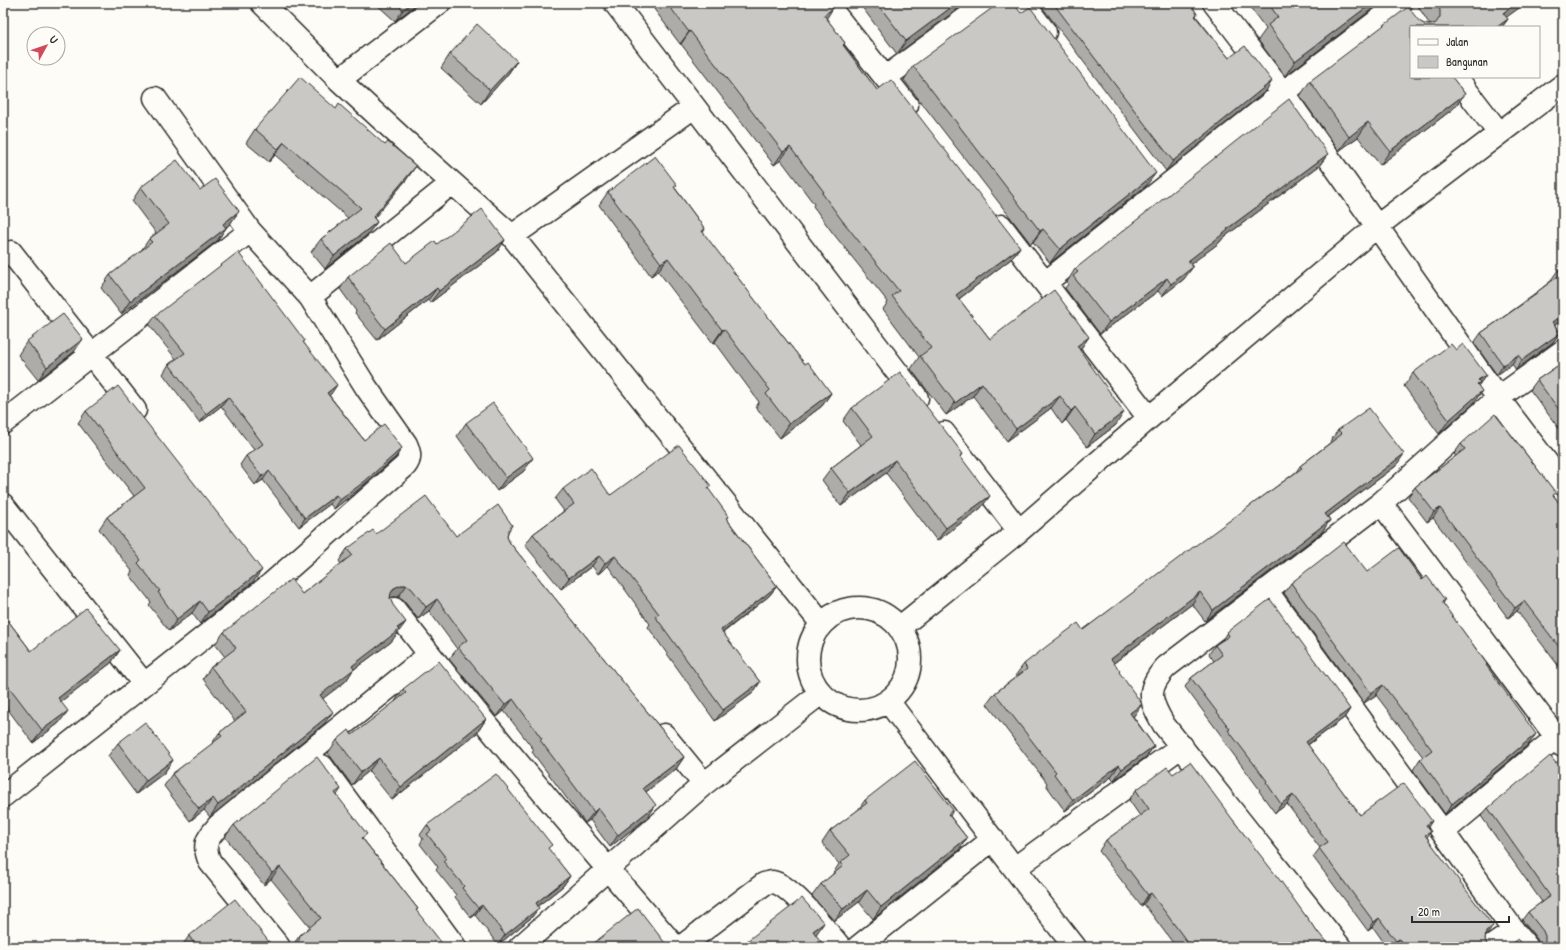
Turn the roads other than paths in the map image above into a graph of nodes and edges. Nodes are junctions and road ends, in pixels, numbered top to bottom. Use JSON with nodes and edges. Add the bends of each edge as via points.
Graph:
{"nodes":[{"id":1,"x":262,"y":3,"type":"edge"},
{"id":2,"x":439,"y":3,"type":"edge"},
{"id":3,"x":615,"y":3,"type":"edge"},
{"id":4,"x":826,"y":3,"type":"edge"},
{"id":5,"x":987,"y":3,"type":"edge"},
{"id":6,"x":1023,"y":3,"type":"edge"},
{"id":7,"x":1214,"y":3,"type":"edge"},
{"id":8,"x":1400,"y":3,"type":"edge"},
{"id":9,"x":1413,"y":21,"type":"edge"},
{"id":10,"x":1056,"y":46,"type":"edge"},
{"id":11,"x":886,"y":77,"type":"junction"},
{"id":12,"x":1457,"y":78,"type":"edge"},
{"id":13,"x":339,"y":80,"type":"junction"},
{"id":14,"x":1563,"y":85,"type":"edge"},
{"id":15,"x":1283,"y":93,"type":"junction"},
{"id":16,"x":155,"y":98,"type":"dead end"},
{"id":17,"x":694,"y":107,"type":"junction"},
{"id":18,"x":920,"y":121,"type":"edge"},
{"id":19,"x":1499,"y":133,"type":"junction"},
{"id":20,"x":1150,"y":170,"type":"edge"},
{"id":21,"x":452,"y":183,"type":"junction"},
{"id":22,"x":1164,"y":187,"type":"junction"},
{"id":23,"x":987,"y":208,"type":"edge"},
{"id":24,"x":1376,"y":227,"type":"junction"},
{"id":25,"x":250,"y":231,"type":"junction"},
{"id":26,"x":512,"y":236,"type":"junction"},
{"id":27,"x":11,"y":252,"type":"dead end"},
{"id":28,"x":1045,"y":283,"type":"junction"},
{"id":29,"x":310,"y":297,"type":"junction"},
{"id":30,"x":1563,"y":351,"type":"edge"},
{"id":31,"x":90,"y":354,"type":"junction"},
{"id":32,"x":1498,"y":398,"type":"junction"},
{"id":33,"x":1148,"y":418,"type":"junction"},
{"id":34,"x":3,"y":423,"type":"edge"},
{"id":35,"x":149,"y":428,"type":"edge"},
{"id":36,"x":1563,"y":484,"type":"edge"},
{"id":37,"x":1381,"y":503,"type":"junction"},
{"id":38,"x":3,"y":505,"type":"edge"},
{"id":39,"x":1018,"y":531,"type":"junction"},
{"id":40,"x":257,"y":565,"type":"edge"},
{"id":41,"x":271,"y":584,"type":"junction"},
{"id":42,"x":1266,"y":590,"type":"junction"},
{"id":43,"x":394,"y":609,"type":"edge"},
{"id":44,"x":821,"y":623,"type":"junction"},
{"id":45,"x":899,"y":628,"type":"junction"},
{"id":46,"x":429,"y":655,"type":"junction"},
{"id":47,"x":144,"y":684,"type":"junction"},
{"id":48,"x":821,"y":693,"type":"junction"},
{"id":49,"x":888,"y":700,"type":"junction"},
{"id":50,"x":650,"y":719,"type":"edge"},
{"id":51,"x":1560,"y":742,"type":"edge"},
{"id":52,"x":1182,"y":746,"type":"junction"},
{"id":53,"x":311,"y":751,"type":"junction"},
{"id":54,"x":704,"y":784,"type":"junction"},
{"id":55,"x":5,"y":790,"type":"edge"},
{"id":56,"x":1443,"y":832,"type":"junction"},
{"id":57,"x":993,"y":838,"type":"junction"},
{"id":58,"x":1015,"y":868,"type":"junction"},
{"id":59,"x":608,"y":870,"type":"junction"},
{"id":60,"x":1520,"y":939,"type":"edge"},
{"id":61,"x":279,"y":947,"type":"edge"},
{"id":62,"x":455,"y":947,"type":"edge"},
{"id":63,"x":520,"y":947,"type":"edge"},
{"id":64,"x":675,"y":947,"type":"edge"},
{"id":65,"x":681,"y":947,"type":"edge"},
{"id":66,"x":840,"y":947,"type":"edge"},
{"id":67,"x":858,"y":947,"type":"edge"},
{"id":68,"x":1075,"y":947,"type":"edge"},
{"id":69,"x":1340,"y":947,"type":"edge"},
{"id":70,"x":1491,"y":947,"type":"edge"}],
"edges":[{"from":1,"to":13,"type":"street"},
{"from":2,"to":13,"type":"street"},
{"from":3,"to":17,"type":"street"},
{"from":4,"to":11,"type":"street"},
{"from":5,"to":11,"type":"street"},
{"from":6,"to":10,"type":"street"},
{"from":7,"to":15,"type":"street"},
{"from":8,"to":9,"type":"street"},
{"from":8,"to":15,"type":"street"},
{"from":11,"to":18,"type":"street"},
{"from":12,"to":19,"type":"street"},
{"from":13,"to":21,"type":"street"},
{"from":14,"to":19,"type":"street"},
{"from":15,"to":22,"type":"street"},
{"from":15,"to":24,"type":"street"},
{"from":16,"to":25,"type":"street"},
{"from":17,"to":26,"type":"street"},
{"from":17,"to":39,"type":"street"},
{"from":19,"to":24,"type":"street"},
{"from":20,"to":22,"type":"street"},
{"from":21,"to":26,"type":"street"},
{"from":21,"to":29,"type":"street"},
{"from":22,"to":28,"type":"street"},
{"from":23,"to":28,"type":"street"},
{"from":24,"to":32,"type":"street"},
{"from":24,"to":33,"type":"street"},
{"from":25,"to":29,"type":"street"},
{"from":25,"to":31,"type":"street"},
{"from":26,"to":44,"type":"street"},
{"from":27,"to":31,"type":"street"},
{"from":28,"to":33,"type":"street"},
{"from":29,"to":41,"type":"street","via":[[366,387],[406,444],[409,460]]},
{"from":30,"to":32,"type":"street"},
{"from":31,"to":34,"type":"street"},
{"from":31,"to":35,"type":"street"},
{"from":32,"to":36,"type":"street"},
{"from":32,"to":37,"type":"street"},
{"from":33,"to":39,"type":"street"},
{"from":37,"to":42,"type":"street"},
{"from":37,"to":51,"type":"street"},
{"from":38,"to":47,"type":"street"},
{"from":39,"to":45,"type":"street"},
{"from":40,"to":41,"type":"street"},
{"from":41,"to":47,"type":"street"},
{"from":42,"to":52,"type":"street","via":[[1166,666],[1155,682],[1151,691],[1152,703],[1164,724]]},
{"from":42,"to":56,"type":"street"},
{"from":43,"to":46,"type":"street"},
{"from":44,"to":45,"type":"street","via":[[836,613],[852,608],[864,608],[887,616]]},
{"from":44,"to":48,"type":"street","via":[[811,639],[807,658],[811,677]]},
{"from":45,"to":49,"type":"street","via":[[906,640],[909,667],[898,692]]},
{"from":46,"to":53,"type":"street"},
{"from":46,"to":59,"type":"street"},
{"from":47,"to":55,"type":"street"},
{"from":48,"to":49,"type":"street","via":[[832,702],[860,710]]},
{"from":48,"to":54,"type":"street"},
{"from":49,"to":57,"type":"street"},
{"from":50,"to":54,"type":"street"},
{"from":51,"to":56,"type":"street"},
{"from":52,"to":58,"type":"street"},
{"from":52,"to":69,"type":"street"},
{"from":53,"to":61,"type":"street","via":[[219,825],[206,844],[205,852],[210,862]]},
{"from":53,"to":62,"type":"street"},
{"from":54,"to":59,"type":"street"},
{"from":56,"to":60,"type":"street"},
{"from":57,"to":58,"type":"street"},
{"from":57,"to":67,"type":"street"},
{"from":58,"to":68,"type":"street"},
{"from":59,"to":63,"type":"street"},
{"from":59,"to":64,"type":"street"},
{"from":60,"to":70,"type":"street"},
{"from":65,"to":66,"type":"street","via":[[764,884],[772,882],[779,884],[801,903]]}]}
